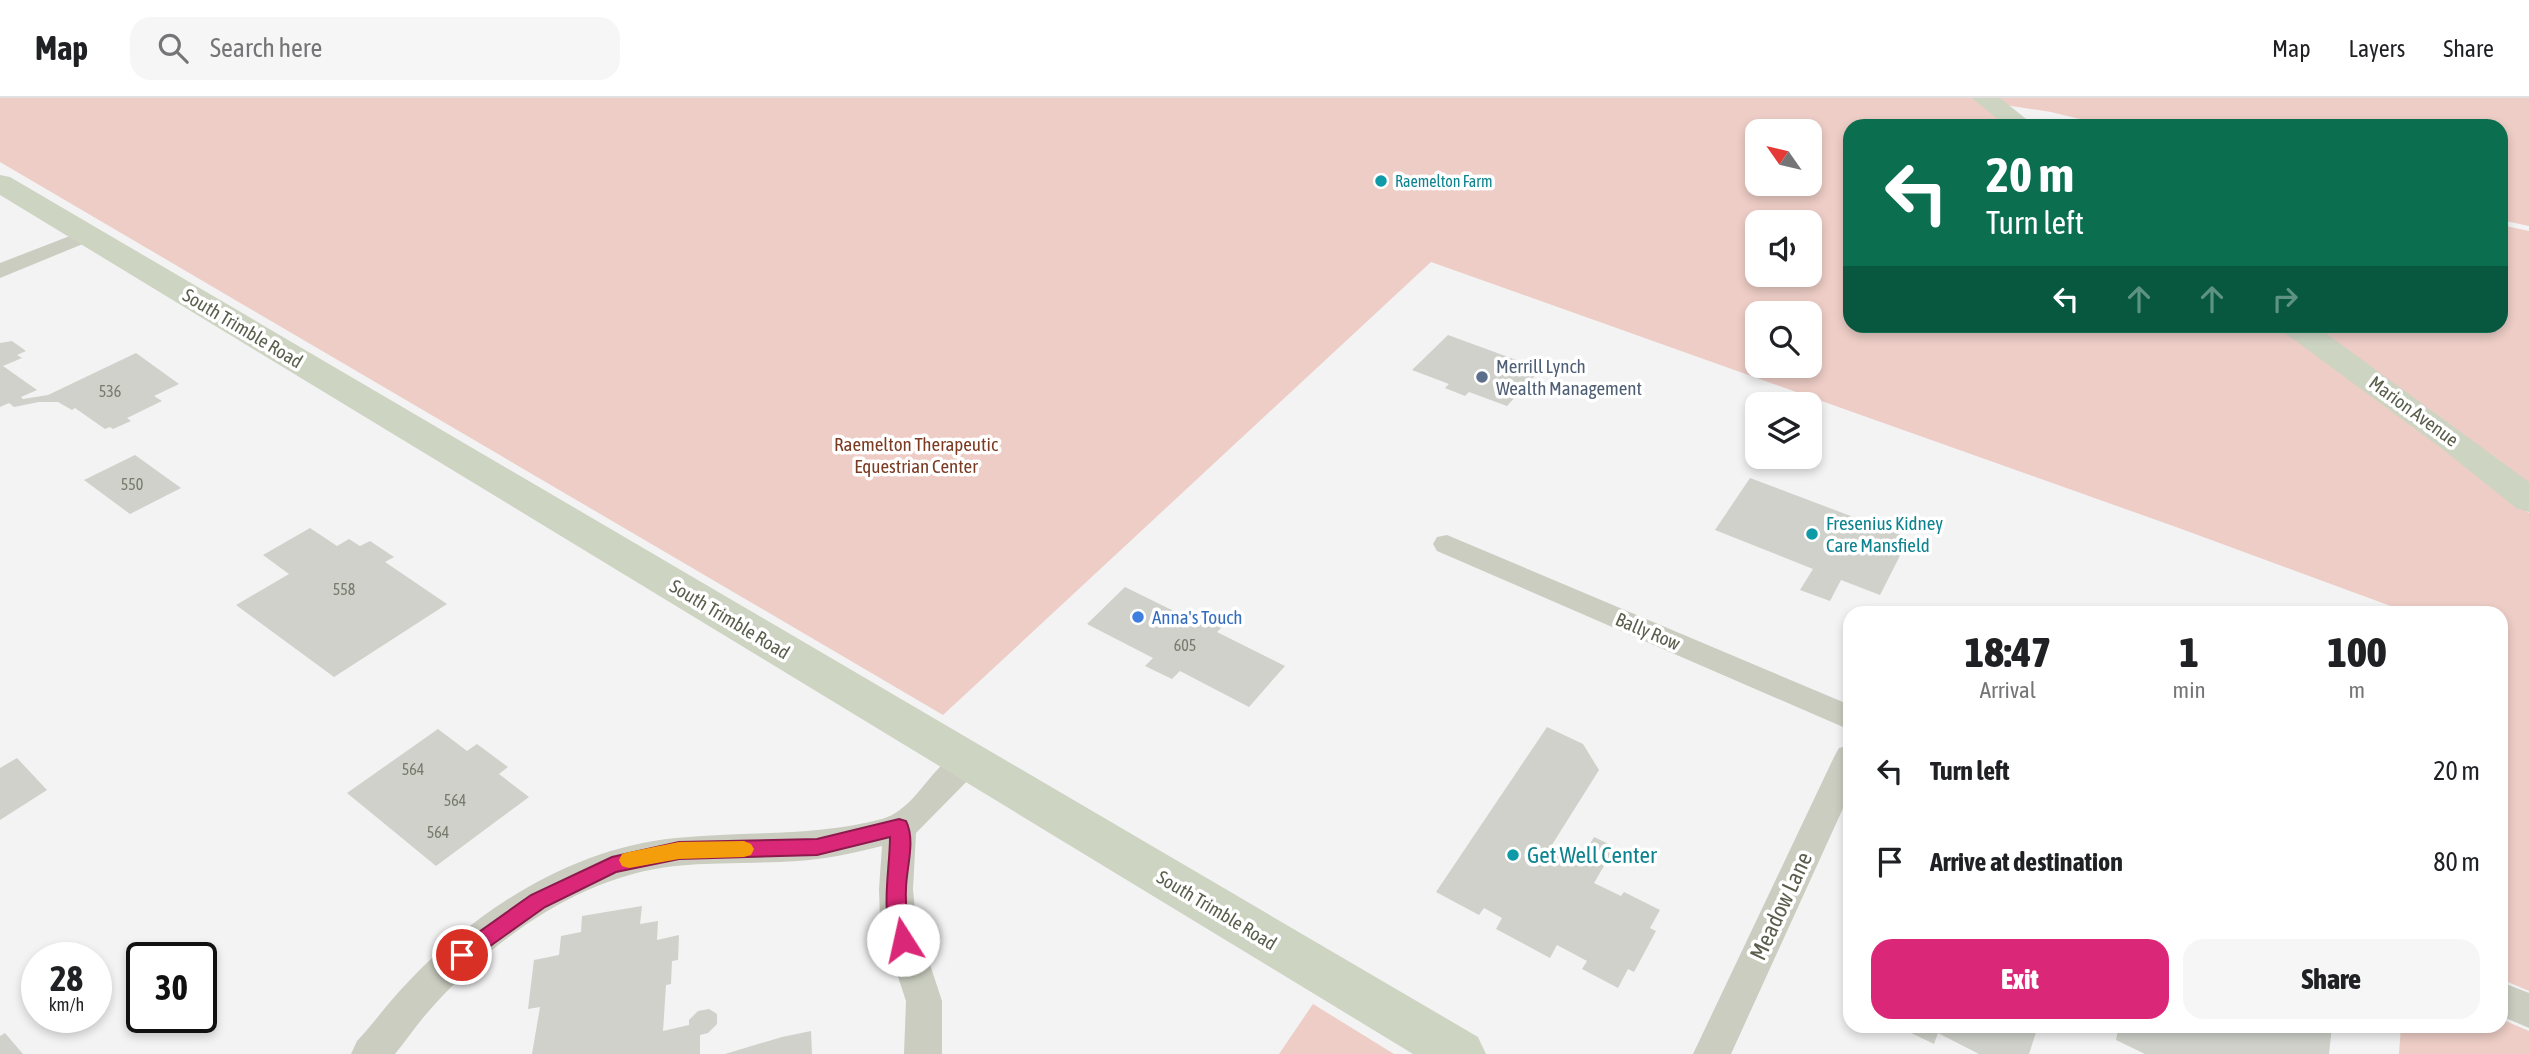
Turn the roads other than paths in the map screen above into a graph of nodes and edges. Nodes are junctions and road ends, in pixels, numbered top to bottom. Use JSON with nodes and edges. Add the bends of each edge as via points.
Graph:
{"nodes":[{"id":1,"x":1984,"y":98,"type":"edge"},
{"id":2,"x":2012,"y":119,"type":"edge"},
{"id":3,"x":0,"y":183,"type":"edge"},
{"id":4,"x":88,"y":235,"type":"junction"},
{"id":5,"x":0,"y":271,"type":"edge"},
{"id":6,"x":2306,"y":333,"type":"edge"},
{"id":7,"x":2529,"y":500,"type":"edge"},
{"id":8,"x":1447,"y":544,"type":"dead end"},
{"id":9,"x":1843,"y":715,"type":"edge"},
{"id":10,"x":967,"y":761,"type":"junction"},
{"id":11,"x":1843,"y":772,"type":"edge"},
{"id":12,"x":899,"y":827,"type":"junction"},
{"id":13,"x":2508,"y":1002,"type":"edge"},
{"id":14,"x":2529,"y":1011,"type":"edge"},
{"id":15,"x":370,"y":1054,"type":"edge"},
{"id":16,"x":923,"y":1054,"type":"edge"},
{"id":17,"x":1460,"y":1054,"type":"edge"},
{"id":18,"x":1712,"y":1054,"type":"edge"}],
"edges":[{"from":1,"to":2,"type":"main road"},
{"from":3,"to":4,"type":"main road","name":"South Trimble Road"},
{"from":4,"to":5,"type":"street"},
{"from":4,"to":10,"type":"main road","name":"South Trimble Road"},
{"from":6,"to":7,"type":"main road","name":"Marion Avenue"},
{"from":8,"to":9,"type":"street","name":"Bally Row"},
{"from":10,"to":12,"type":"street"},
{"from":10,"to":17,"type":"main road","name":"South Trimble Road"},
{"from":11,"to":18,"type":"street","name":"Meadow Lane"},
{"from":12,"to":15,"type":"street","via":[[817,847],[679,850],[612,865],[575,880],[462,955],[420,994]]},
{"from":12,"to":16,"type":"street","via":[[898,922],[923,1001]]},
{"from":13,"to":14,"type":"street"}]}
